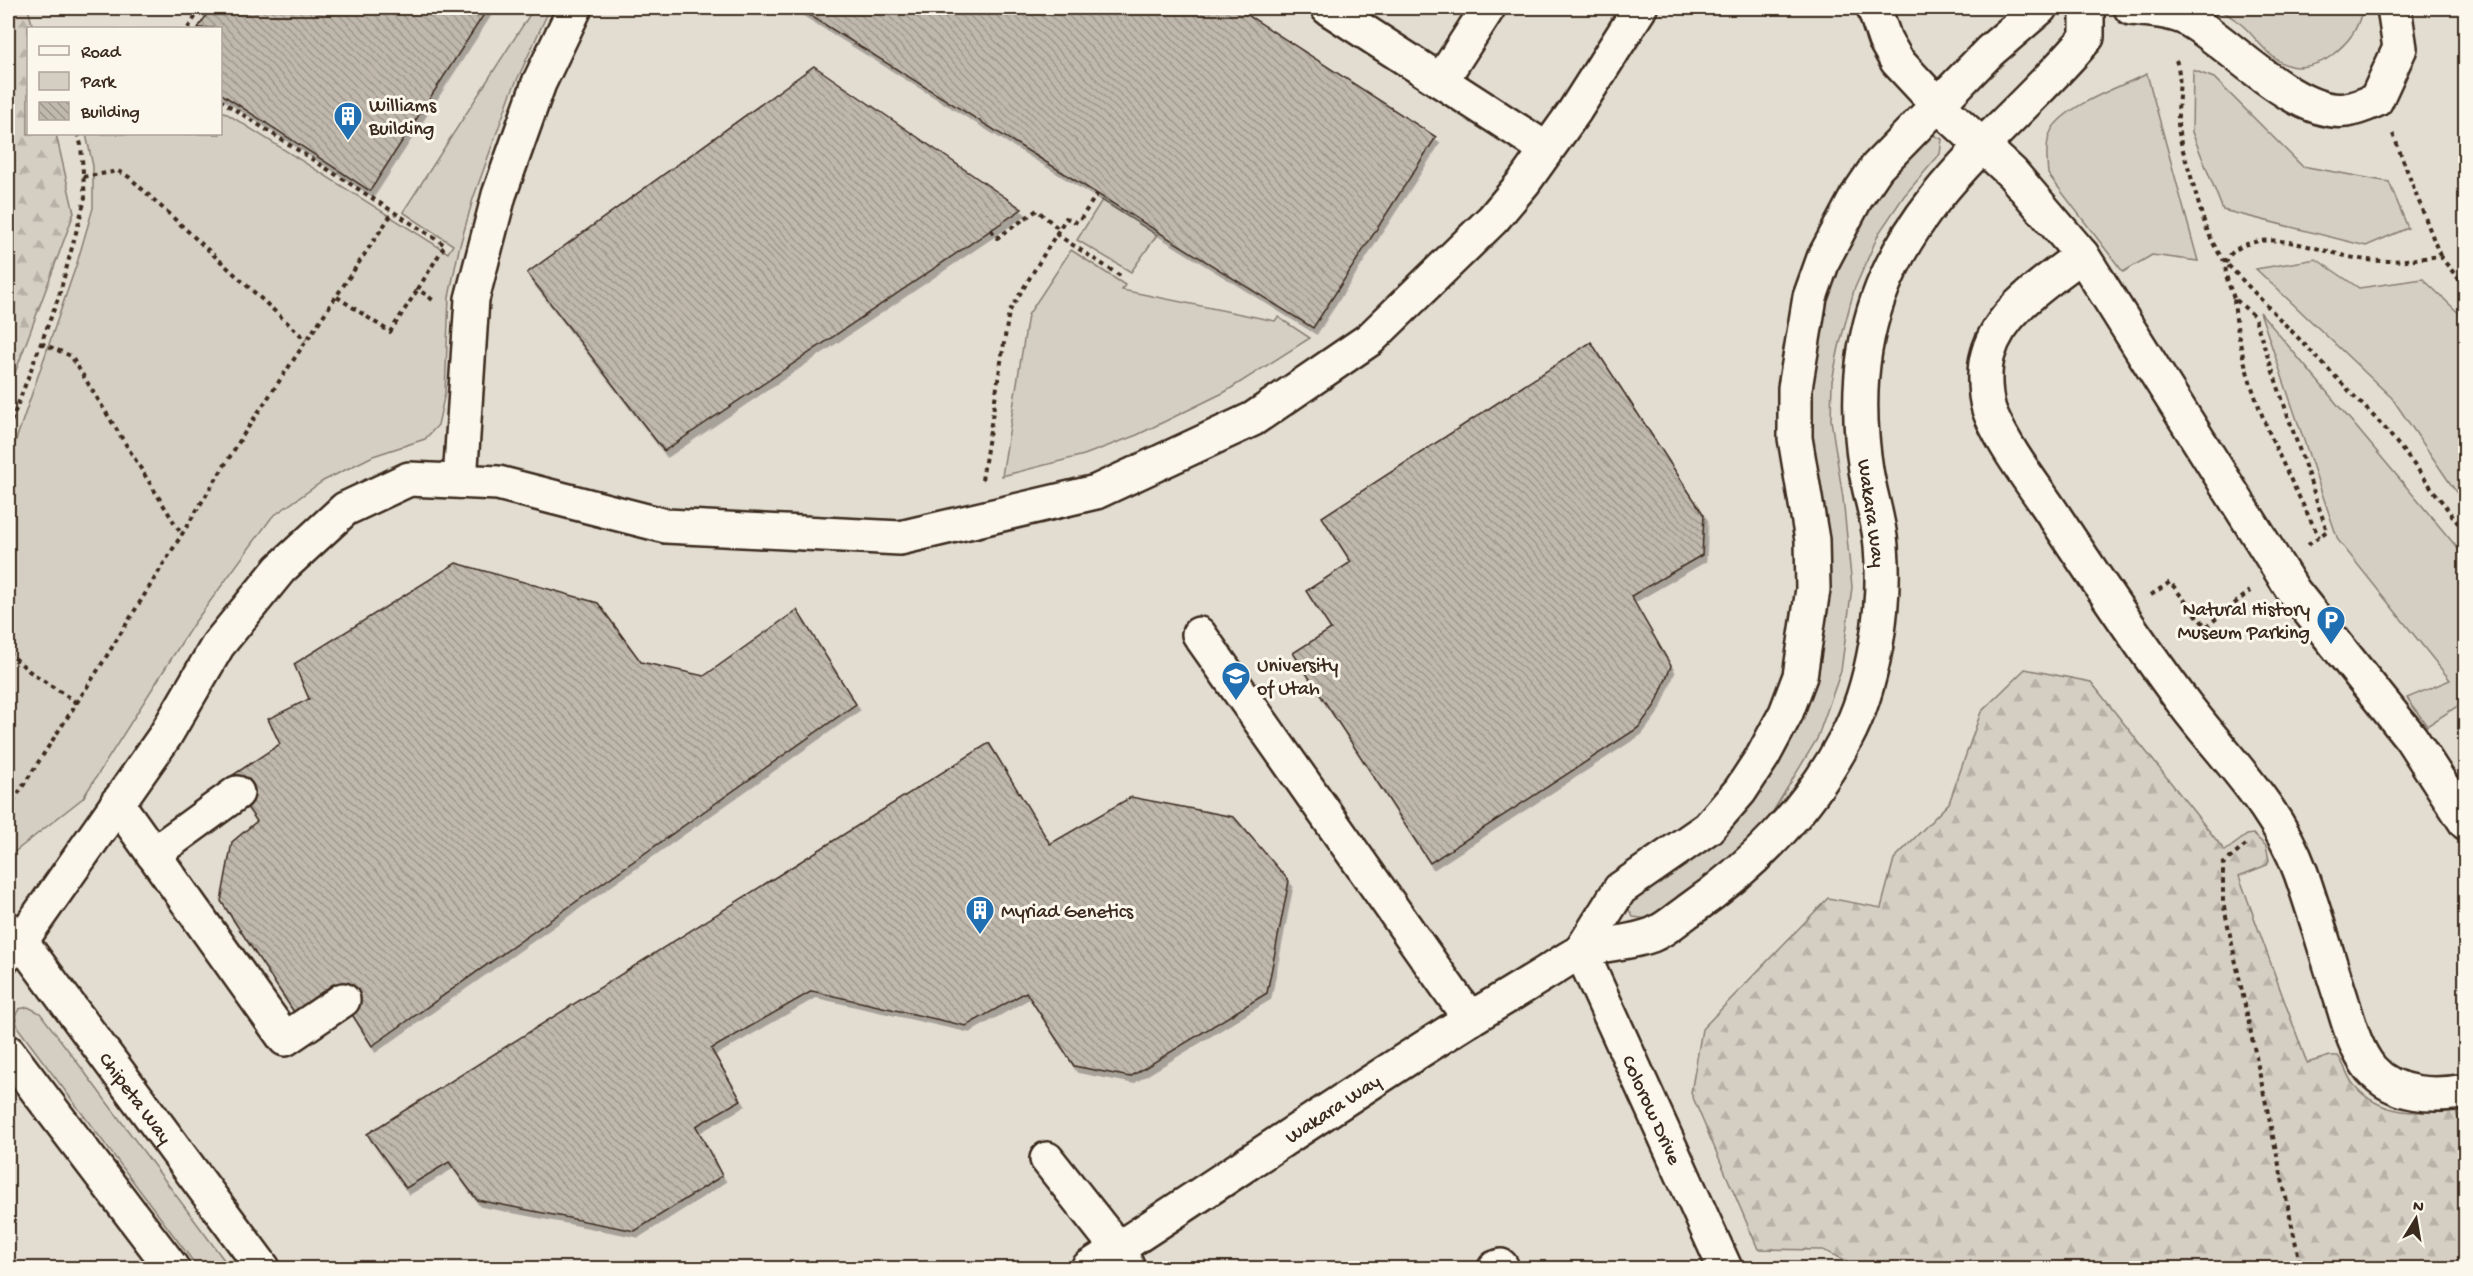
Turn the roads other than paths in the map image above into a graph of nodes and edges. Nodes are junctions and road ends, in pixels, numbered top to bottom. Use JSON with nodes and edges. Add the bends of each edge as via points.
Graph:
{"nodes":[{"id":1,"x":575,"y":8,"type":"edge"},
{"id":2,"x":1328,"y":8,"type":"edge"},
{"id":3,"x":1488,"y":8,"type":"edge"},
{"id":4,"x":1640,"y":8,"type":"edge"},
{"id":5,"x":1874,"y":8,"type":"edge"},
{"id":6,"x":2040,"y":8,"type":"edge"},
{"id":7,"x":2087,"y":8,"type":"edge"},
{"id":8,"x":2131,"y":8,"type":"edge"},
{"id":9,"x":2394,"y":8,"type":"edge"},
{"id":10,"x":1441,"y":81,"type":"junction"},
{"id":11,"x":1938,"y":105,"type":"junction"},
{"id":12,"x":1981,"y":145,"type":"junction"},
{"id":13,"x":1546,"y":149,"type":"junction"},
{"id":14,"x":2082,"y":255,"type":"junction"},
{"id":15,"x":460,"y":481,"type":"junction"},
{"id":16,"x":1199,"y":634,"type":"dead end"},
{"id":17,"x":237,"y":793,"type":"dead end"},
{"id":18,"x":117,"y":803,"type":"junction"},
{"id":19,"x":2466,"y":823,"type":"edge"},
{"id":20,"x":153,"y":854,"type":"junction"},
{"id":21,"x":12,"y":941,"type":"edge"},
{"id":22,"x":1581,"y":951,"type":"junction"},
{"id":23,"x":343,"y":1000,"type":"dead end"},
{"id":24,"x":1470,"y":1019,"type":"junction"},
{"id":25,"x":8,"y":1052,"type":"edge"},
{"id":26,"x":2466,"y":1091,"type":"edge"},
{"id":27,"x":1047,"y":1159,"type":"dead end"},
{"id":28,"x":1123,"y":1259,"type":"edge"},
{"id":29,"x":172,"y":1269,"type":"edge"},
{"id":30,"x":263,"y":1269,"type":"edge"},
{"id":31,"x":1088,"y":1269,"type":"edge"},
{"id":32,"x":1495,"y":1269,"type":"edge"},
{"id":33,"x":1502,"y":1269,"type":"edge"},
{"id":34,"x":1725,"y":1269,"type":"edge"}],
"edges":[{"from":1,"to":15,"type":"street","via":[[539,82],[499,195],[472,299]]},
{"from":2,"to":10,"type":"street"},
{"from":3,"to":10,"type":"street"},
{"from":4,"to":13,"type":"street"},
{"from":5,"to":11,"type":"street","via":[[1897,61]]},
{"from":6,"to":11,"type":"street","name":"Wakara Way","via":[[1990,51]]},
{"from":7,"to":12,"type":"street","name":"Wakara Way","via":[[2087,37]]},
{"from":8,"to":9,"type":"street","via":[[2188,19],[2274,83],[2314,106],[2345,111],[2376,100],[2400,48]]},
{"from":10,"to":13,"type":"street"},
{"from":11,"to":12,"type":"street"},
{"from":11,"to":22,"type":"street","name":"Wakara Way","via":[[1877,167],[1856,198],[1824,258],[1810,297],[1795,388],[1796,438],[1812,540],[1814,589],[1800,676],[1786,714],[1740,791],[1708,828],[1620,889]]},
{"from":12,"to":14,"type":"street","via":[[2012,173]]},
{"from":12,"to":22,"type":"street","name":"Wakara Way","via":[[1915,224],[1879,297],[1869,332],[1860,384],[1862,425],[1866,471],[1882,547],[1882,592],[1863,698],[1846,739],[1794,816],[1754,859],[1712,895],[1655,934]]},
{"from":13,"to":15,"type":"street","via":[[1493,219],[1370,339],[1253,419],[1096,492],[900,538],[666,526],[498,483]]},
{"from":14,"to":19,"type":"street","via":[[2294,592],[2411,738]]},
{"from":14,"to":26,"type":"street","via":[[2020,305],[1999,329],[1987,355],[1990,415],[2121,615],[2276,824],[2300,870],[2354,1040],[2372,1070],[2395,1087],[2423,1095]]},
{"from":15,"to":18,"type":"street","via":[[409,479],[345,509],[280,569],[218,645],[165,736]]},
{"from":16,"to":24,"type":"street"},
{"from":17,"to":20,"type":"street"},
{"from":18,"to":20,"type":"street"},
{"from":18,"to":21,"type":"street"},
{"from":20,"to":23,"type":"street","via":[[285,1039]]},
{"from":21,"to":30,"type":"street","name":"Chipeta Way"},
{"from":22,"to":24,"type":"street","name":"Wakara Way"},
{"from":22,"to":34,"type":"street","name":"Colorow Drive"},
{"from":24,"to":28,"type":"street","name":"Wakara Way"},
{"from":25,"to":29,"type":"street"},
{"from":27,"to":28,"type":"street"},
{"from":28,"to":31,"type":"street","name":"Wakara Way"},
{"from":32,"to":33,"type":"street"}]}
